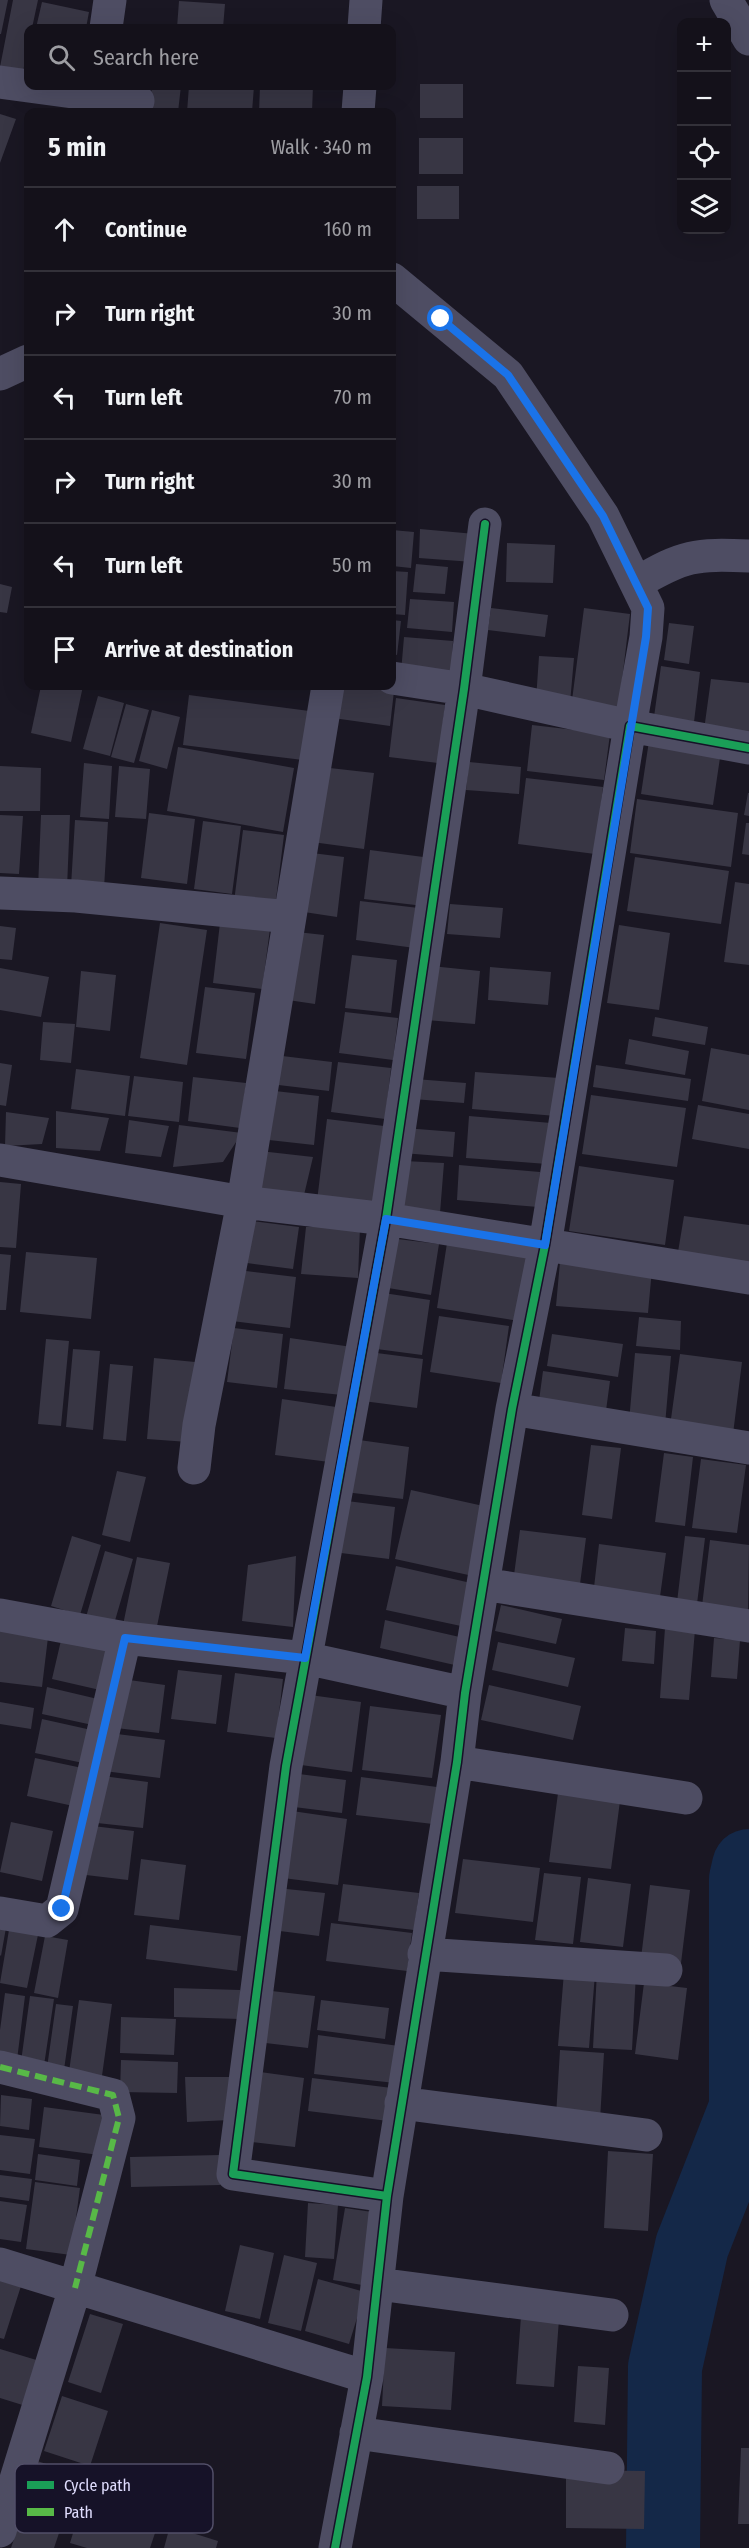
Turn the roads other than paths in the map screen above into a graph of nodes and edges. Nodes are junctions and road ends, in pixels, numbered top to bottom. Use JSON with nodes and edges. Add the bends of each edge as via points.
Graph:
{"nodes":[{"id":1,"x":110,"y":0,"type":"edge"},
{"id":2,"x":366,"y":0,"type":"edge"},
{"id":3,"x":726,"y":0,"type":"edge"},
{"id":4,"x":107,"y":24,"type":"edge"},
{"id":5,"x":364,"y":24,"type":"edge"},
{"id":6,"x":749,"y":39,"type":"edge"},
{"id":7,"x":0,"y":82,"type":"edge"},
{"id":8,"x":24,"y":86,"type":"edge"},
{"id":9,"x":48,"y":90,"type":"edge"},
{"id":10,"x":360,"y":90,"type":"edge"},
{"id":11,"x":95,"y":98,"type":"edge"},
{"id":12,"x":138,"y":101,"type":"dead end"},
{"id":13,"x":358,"y":108,"type":"edge"},
{"id":14,"x":396,"y":282,"type":"edge"},
{"id":15,"x":24,"y":363,"type":"edge"},
{"id":16,"x":0,"y":374,"type":"edge"},
{"id":17,"x":484,"y":524,"type":"dead end"},
{"id":18,"x":749,"y":556,"type":"edge"},
{"id":19,"x":637,"y":584,"type":"junction"},
{"id":20,"x":396,"y":679,"type":"edge"},
{"id":21,"x":464,"y":689,"type":"junction"},
{"id":22,"x":327,"y":690,"type":"edge"},
{"id":23,"x":630,"y":726,"type":"junction"},
{"id":24,"x":749,"y":748,"type":"edge"},
{"id":25,"x":0,"y":893,"type":"edge"},
{"id":26,"x":290,"y":917,"type":"junction"},
{"id":27,"x":0,"y":1160,"type":"edge"},
{"id":28,"x":243,"y":1202,"type":"junction"},
{"id":29,"x":386,"y":1219,"type":"junction"},
{"id":30,"x":545,"y":1245,"type":"junction"},
{"id":31,"x":749,"y":1278,"type":"edge"},
{"id":32,"x":512,"y":1409,"type":"junction"},
{"id":33,"x":749,"y":1448,"type":"edge"},
{"id":34,"x":194,"y":1468,"type":"dead end"},
{"id":35,"x":483,"y":1584,"type":"junction"},
{"id":36,"x":0,"y":1615,"type":"edge"},
{"id":37,"x":749,"y":1626,"type":"edge"},
{"id":38,"x":125,"y":1638,"type":"junction"},
{"id":39,"x":305,"y":1658,"type":"junction"},
{"id":40,"x":465,"y":1694,"type":"junction"},
{"id":41,"x":457,"y":1762,"type":"junction"},
{"id":42,"x":686,"y":1798,"type":"dead end"},
{"id":43,"x":0,"y":1913,"type":"edge"},
{"id":44,"x":424,"y":1954,"type":"junction"},
{"id":45,"x":666,"y":1970,"type":"dead end"},
{"id":46,"x":0,"y":2067,"type":"edge"},
{"id":47,"x":401,"y":2103,"type":"junction"},
{"id":48,"x":646,"y":2135,"type":"dead end"},
{"id":49,"x":387,"y":2196,"type":"junction"},
{"id":50,"x":0,"y":2264,"type":"edge"},
{"id":51,"x":378,"y":2284,"type":"junction"},
{"id":52,"x":75,"y":2288,"type":"junction"},
{"id":53,"x":612,"y":2315,"type":"dead end"},
{"id":54,"x":367,"y":2377,"type":"junction"},
{"id":55,"x":356,"y":2433,"type":"junction"},
{"id":56,"x":21,"y":2464,"type":"edge"},
{"id":57,"x":608,"y":2468,"type":"dead end"},
{"id":58,"x":15,"y":2482,"type":"edge"},
{"id":59,"x":0,"y":2531,"type":"edge"},
{"id":60,"x":335,"y":2548,"type":"edge"}],
"edges":[{"from":1,"to":4,"type":"street"},
{"from":2,"to":5,"type":"street"},
{"from":3,"to":6,"type":"street"},
{"from":7,"to":8,"type":"street"},
{"from":9,"to":11,"type":"street"},
{"from":10,"to":13,"type":"street"},
{"from":11,"to":12,"type":"street"},
{"from":14,"to":19,"type":"street","via":[[508,375],[603,516]]},
{"from":15,"to":16,"type":"street"},
{"from":17,"to":21,"type":"street"},
{"from":18,"to":19,"type":"street","via":[[699,554],[669,565]]},
{"from":19,"to":23,"type":"street","via":[[648,608]]},
{"from":20,"to":21,"type":"street"},
{"from":21,"to":23,"type":"street"},
{"from":21,"to":29,"type":"street"},
{"from":22,"to":26,"type":"street"},
{"from":23,"to":24,"type":"street"},
{"from":23,"to":30,"type":"street"},
{"from":25,"to":26,"type":"street","via":[[76,896]]},
{"from":26,"to":28,"type":"street"},
{"from":27,"to":28,"type":"street"},
{"from":28,"to":29,"type":"street"},
{"from":28,"to":34,"type":"street"},
{"from":29,"to":30,"type":"street"},
{"from":29,"to":39,"type":"street"},
{"from":30,"to":31,"type":"street"},
{"from":30,"to":32,"type":"street"},
{"from":32,"to":33,"type":"street"},
{"from":32,"to":35,"type":"street"},
{"from":35,"to":37,"type":"street"},
{"from":35,"to":40,"type":"street"},
{"from":36,"to":38,"type":"street"},
{"from":38,"to":39,"type":"street"},
{"from":38,"to":43,"type":"street","via":[[62,1909],[47,1921]]},
{"from":39,"to":40,"type":"street"},
{"from":39,"to":49,"type":"street","via":[[286,1766],[233,2174]]},
{"from":40,"to":41,"type":"street"},
{"from":41,"to":42,"type":"street"},
{"from":41,"to":44,"type":"street"},
{"from":44,"to":45,"type":"street"},
{"from":44,"to":47,"type":"street"},
{"from":46,"to":52,"type":"street","via":[[113,2095],[119,2118]]},
{"from":47,"to":48,"type":"street"},
{"from":47,"to":49,"type":"street"},
{"from":49,"to":51,"type":"street"},
{"from":50,"to":52,"type":"street"},
{"from":51,"to":53,"type":"street"},
{"from":51,"to":54,"type":"street"},
{"from":52,"to":54,"type":"street"},
{"from":52,"to":56,"type":"street"},
{"from":54,"to":55,"type":"street"},
{"from":55,"to":57,"type":"street"},
{"from":55,"to":60,"type":"street"},
{"from":58,"to":59,"type":"street"}]}
